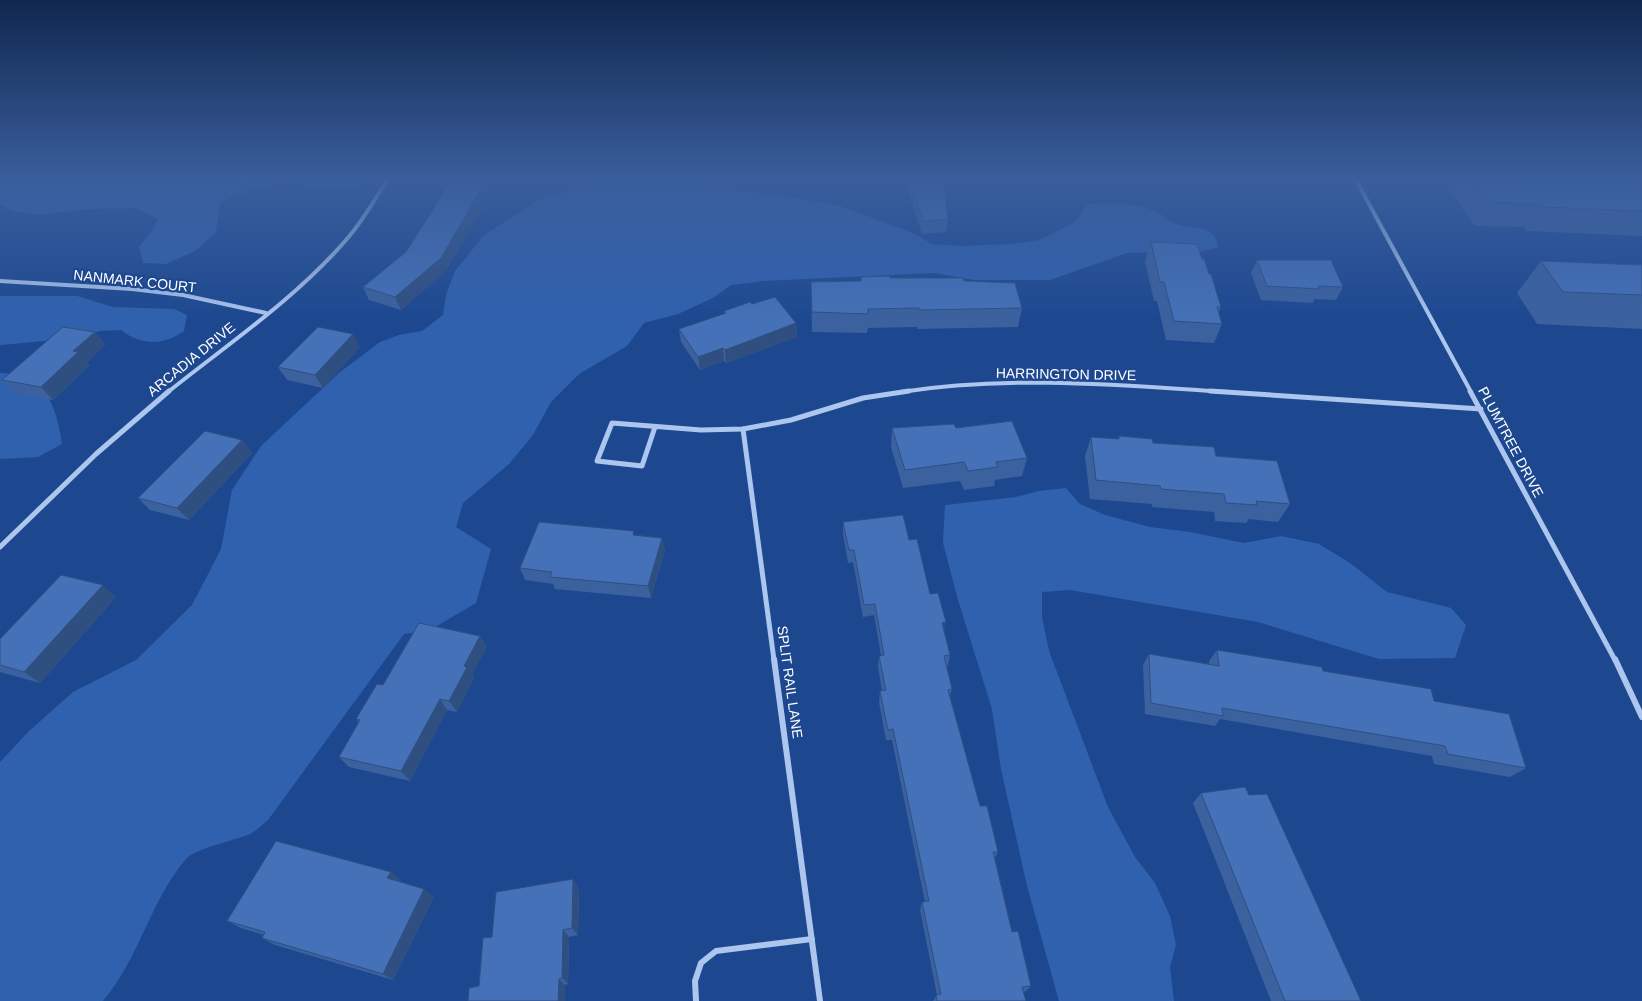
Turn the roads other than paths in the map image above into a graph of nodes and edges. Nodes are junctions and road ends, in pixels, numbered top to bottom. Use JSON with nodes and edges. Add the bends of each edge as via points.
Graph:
{"nodes":[{"id":1,"x":356,"y":227,"type":"edge"},
{"id":2,"x":1381,"y":227,"type":"edge"},
{"id":3,"x":0,"y":281,"type":"edge"},
{"id":4,"x":266,"y":312,"type":"junction"},
{"id":5,"x":1480,"y":409,"type":"junction"},
{"id":6,"x":655,"y":427,"type":"junction"},
{"id":7,"x":743,"y":429,"type":"junction"},
{"id":8,"x":0,"y":547,"type":"edge"},
{"id":9,"x":1642,"y":717,"type":"edge"},
{"id":10,"x":812,"y":939,"type":"junction"},
{"id":11,"x":696,"y":1001,"type":"edge"},
{"id":12,"x":820,"y":1001,"type":"edge"}],
"edges":[{"from":1,"to":4,"type":"street","name":"ARCADIA DRIVE","via":[[339,248]]},
{"from":2,"to":5,"type":"street","name":"PLUMTREE DRIVE"},
{"from":3,"to":4,"type":"street","name":"NANMARK COURT","via":[[149,291]]},
{"from":4,"to":8,"type":"street","name":"ARCADIA DRIVE","via":[[130,423]]},
{"from":5,"to":7,"type":"street","name":"HARRINGTON DRIVE","via":[[1097,383],[971,384],[863,398],[792,420]]},
{"from":5,"to":9,"type":"street","name":"PLUMTREE DRIVE","via":[[1608,645]]},
{"from":6,"to":6,"type":"street","name":"HARRINGTON DRIVE","via":[[612,423],[597,462],[642,466]]},
{"from":6,"to":7,"type":"street","name":"HARRINGTON DRIVE"},
{"from":7,"to":10,"type":"street","name":"SPLIT RAIL LANE"},
{"from":10,"to":11,"type":"street","via":[[716,952],[701,963],[695,981]]},
{"from":10,"to":12,"type":"street","name":"SPLIT RAIL LANE"}]}
